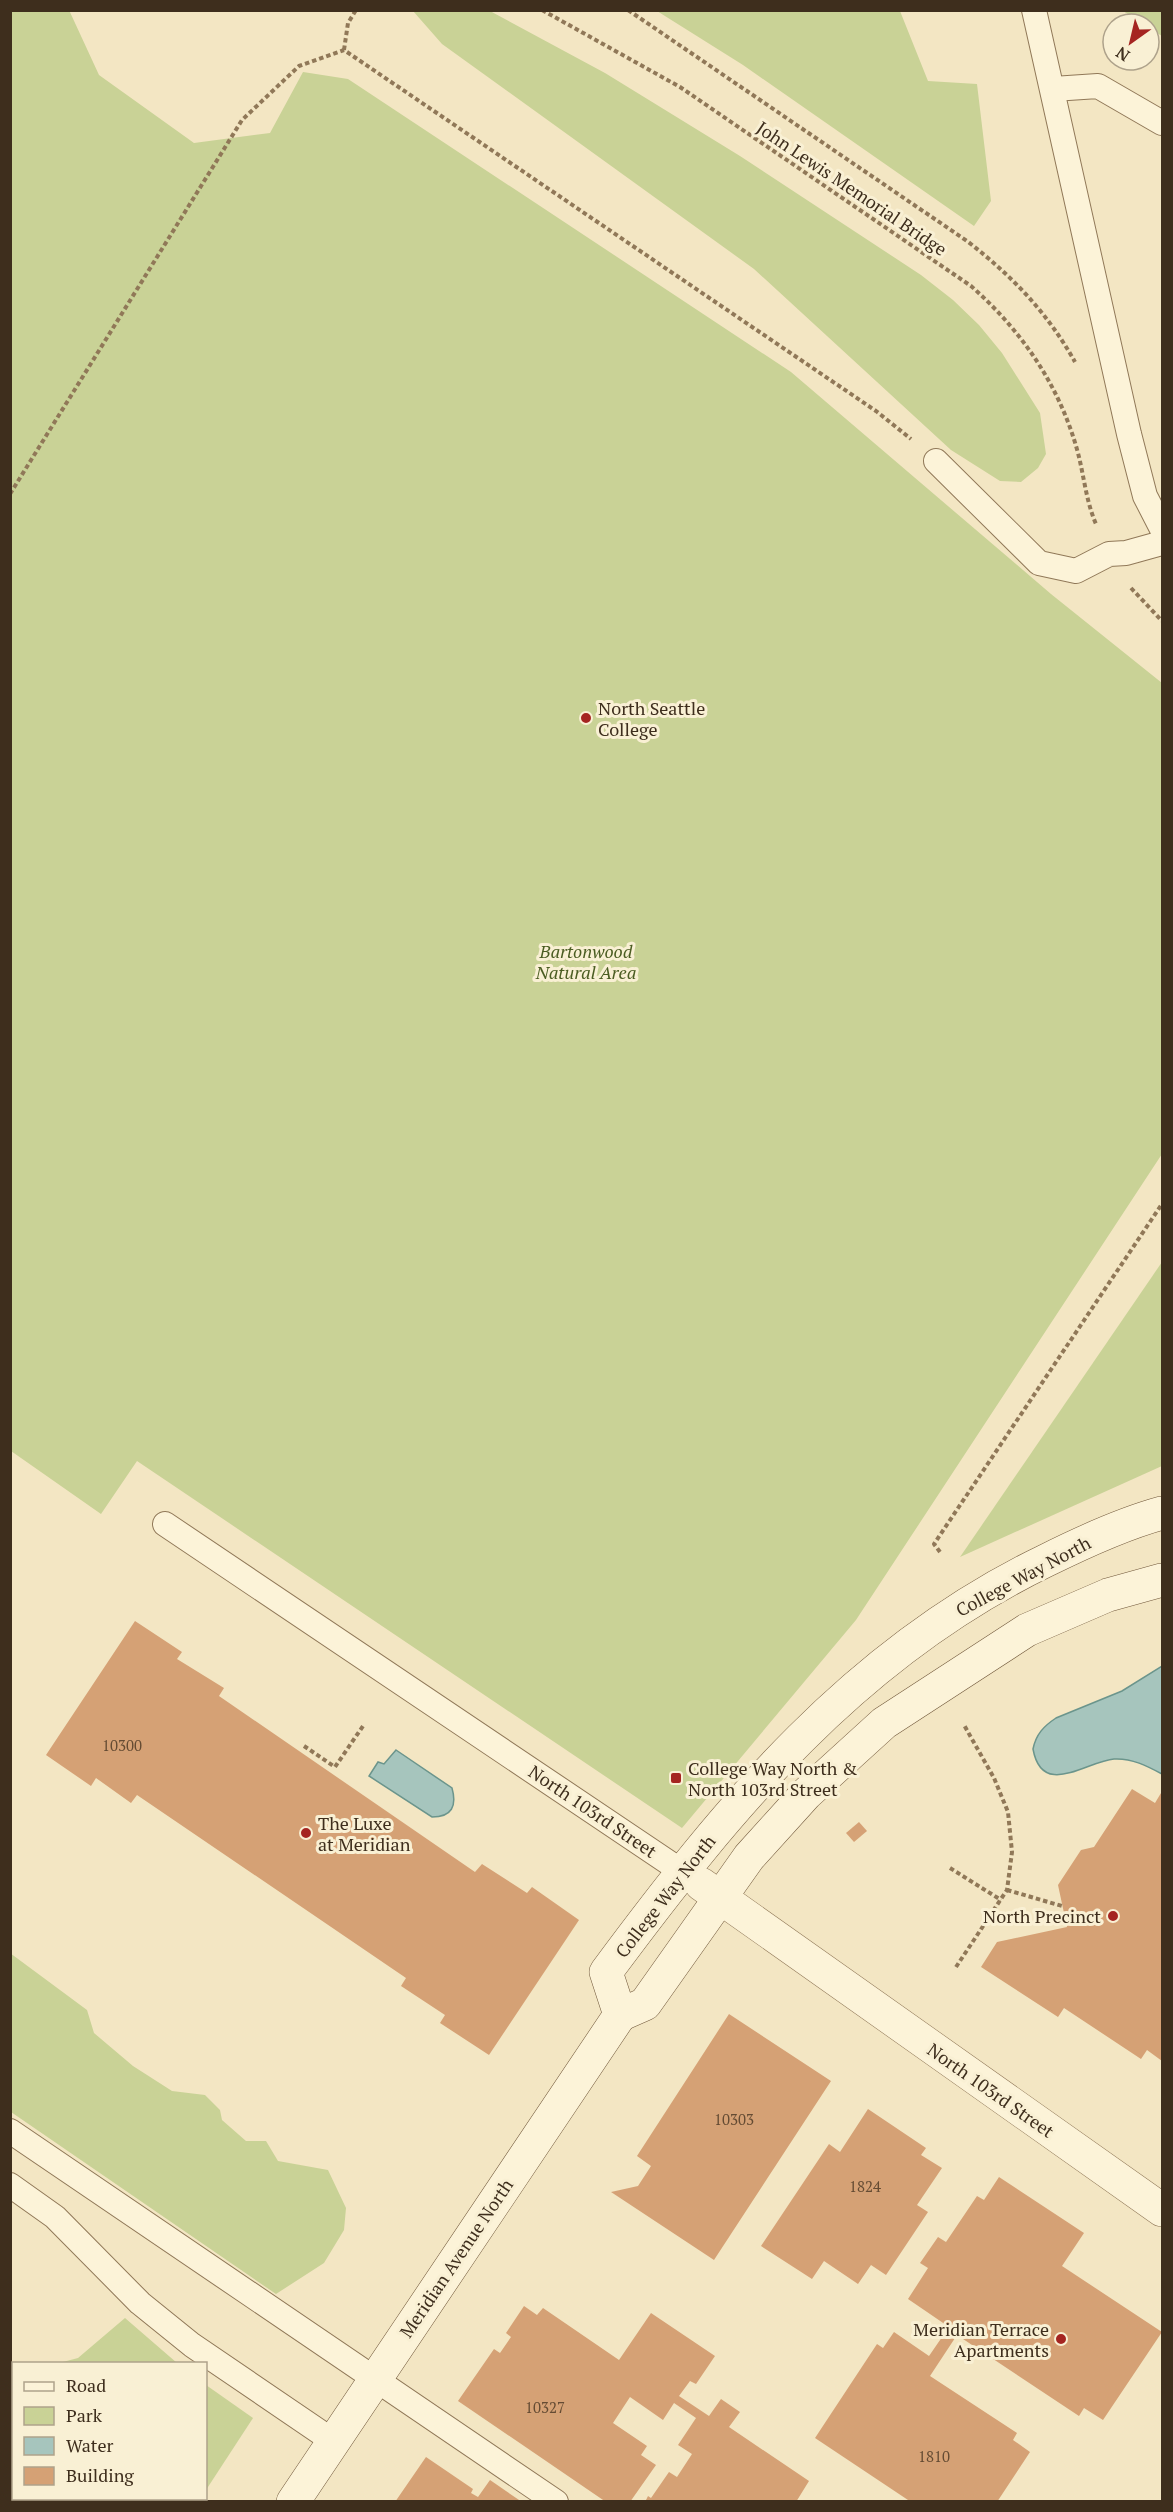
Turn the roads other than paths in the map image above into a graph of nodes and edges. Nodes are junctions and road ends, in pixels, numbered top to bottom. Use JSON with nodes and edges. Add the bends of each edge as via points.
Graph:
{"nodes":[{"id":1,"x":1034,"y":10,"type":"edge"},
{"id":2,"x":1053,"y":89,"type":"junction"},
{"id":3,"x":1162,"y":123,"type":"edge"},
{"id":4,"x":936,"y":460,"type":"road end"},
{"id":5,"x":1162,"y":529,"type":"edge"},
{"id":6,"x":1162,"y":543,"type":"edge"},
{"id":7,"x":1162,"y":1513,"type":"edge"},
{"id":8,"x":165,"y":1524,"type":"dead end"},
{"id":9,"x":1162,"y":1580,"type":"edge"},
{"id":10,"x":701,"y":1884,"type":"junction"},
{"id":11,"x":620,"y":2015,"type":"junction"},
{"id":12,"x":10,"y":2131,"type":"edge"},
{"id":13,"x":10,"y":2185,"type":"edge"},
{"id":14,"x":1162,"y":2210,"type":"edge"},
{"id":15,"x":374,"y":2381,"type":"junction"},
{"id":16,"x":333,"y":2441,"type":"junction"},
{"id":17,"x":293,"y":2502,"type":"edge"},
{"id":18,"x":556,"y":2502,"type":"edge"}],
"edges":[{"from":1,"to":2,"type":"lane"},
{"from":2,"to":3,"type":"lane","via":[[1098,86]]},
{"from":2,"to":5,"type":"lane","via":[[1129,434],[1146,496]]},
{"from":4,"to":6,"type":"lane","via":[[1039,563],[1076,571],[1109,554]]},
{"from":7,"to":10,"type":"street","name":"College Way North","via":[[1092,1538],[971,1601],[925,1631],[830,1707],[787,1749]]},
{"from":8,"to":10,"type":"lane","name":"North 103rd Street"},
{"from":9,"to":10,"type":"street","name":"College Way North","via":[[1108,1595],[1028,1630],[896,1713],[806,1794],[748,1857]]},
{"from":10,"to":11,"type":"street","name":"College Way North","via":[[645,2004]]},
{"from":10,"to":11,"type":"street","name":"College Way North","via":[[606,1972]]},
{"from":10,"to":14,"type":"street","name":"North 103rd Street"},
{"from":11,"to":15,"type":"street","name":"Meridian Avenue North"},
{"from":12,"to":15,"type":"lane"},
{"from":13,"to":16,"type":"lane","via":[[55,2217],[140,2303],[192,2345]]},
{"from":15,"to":16,"type":"street","name":"Meridian Avenue North"},
{"from":15,"to":18,"type":"lane"},
{"from":16,"to":17,"type":"street","name":"Meridian Avenue North"}]}
